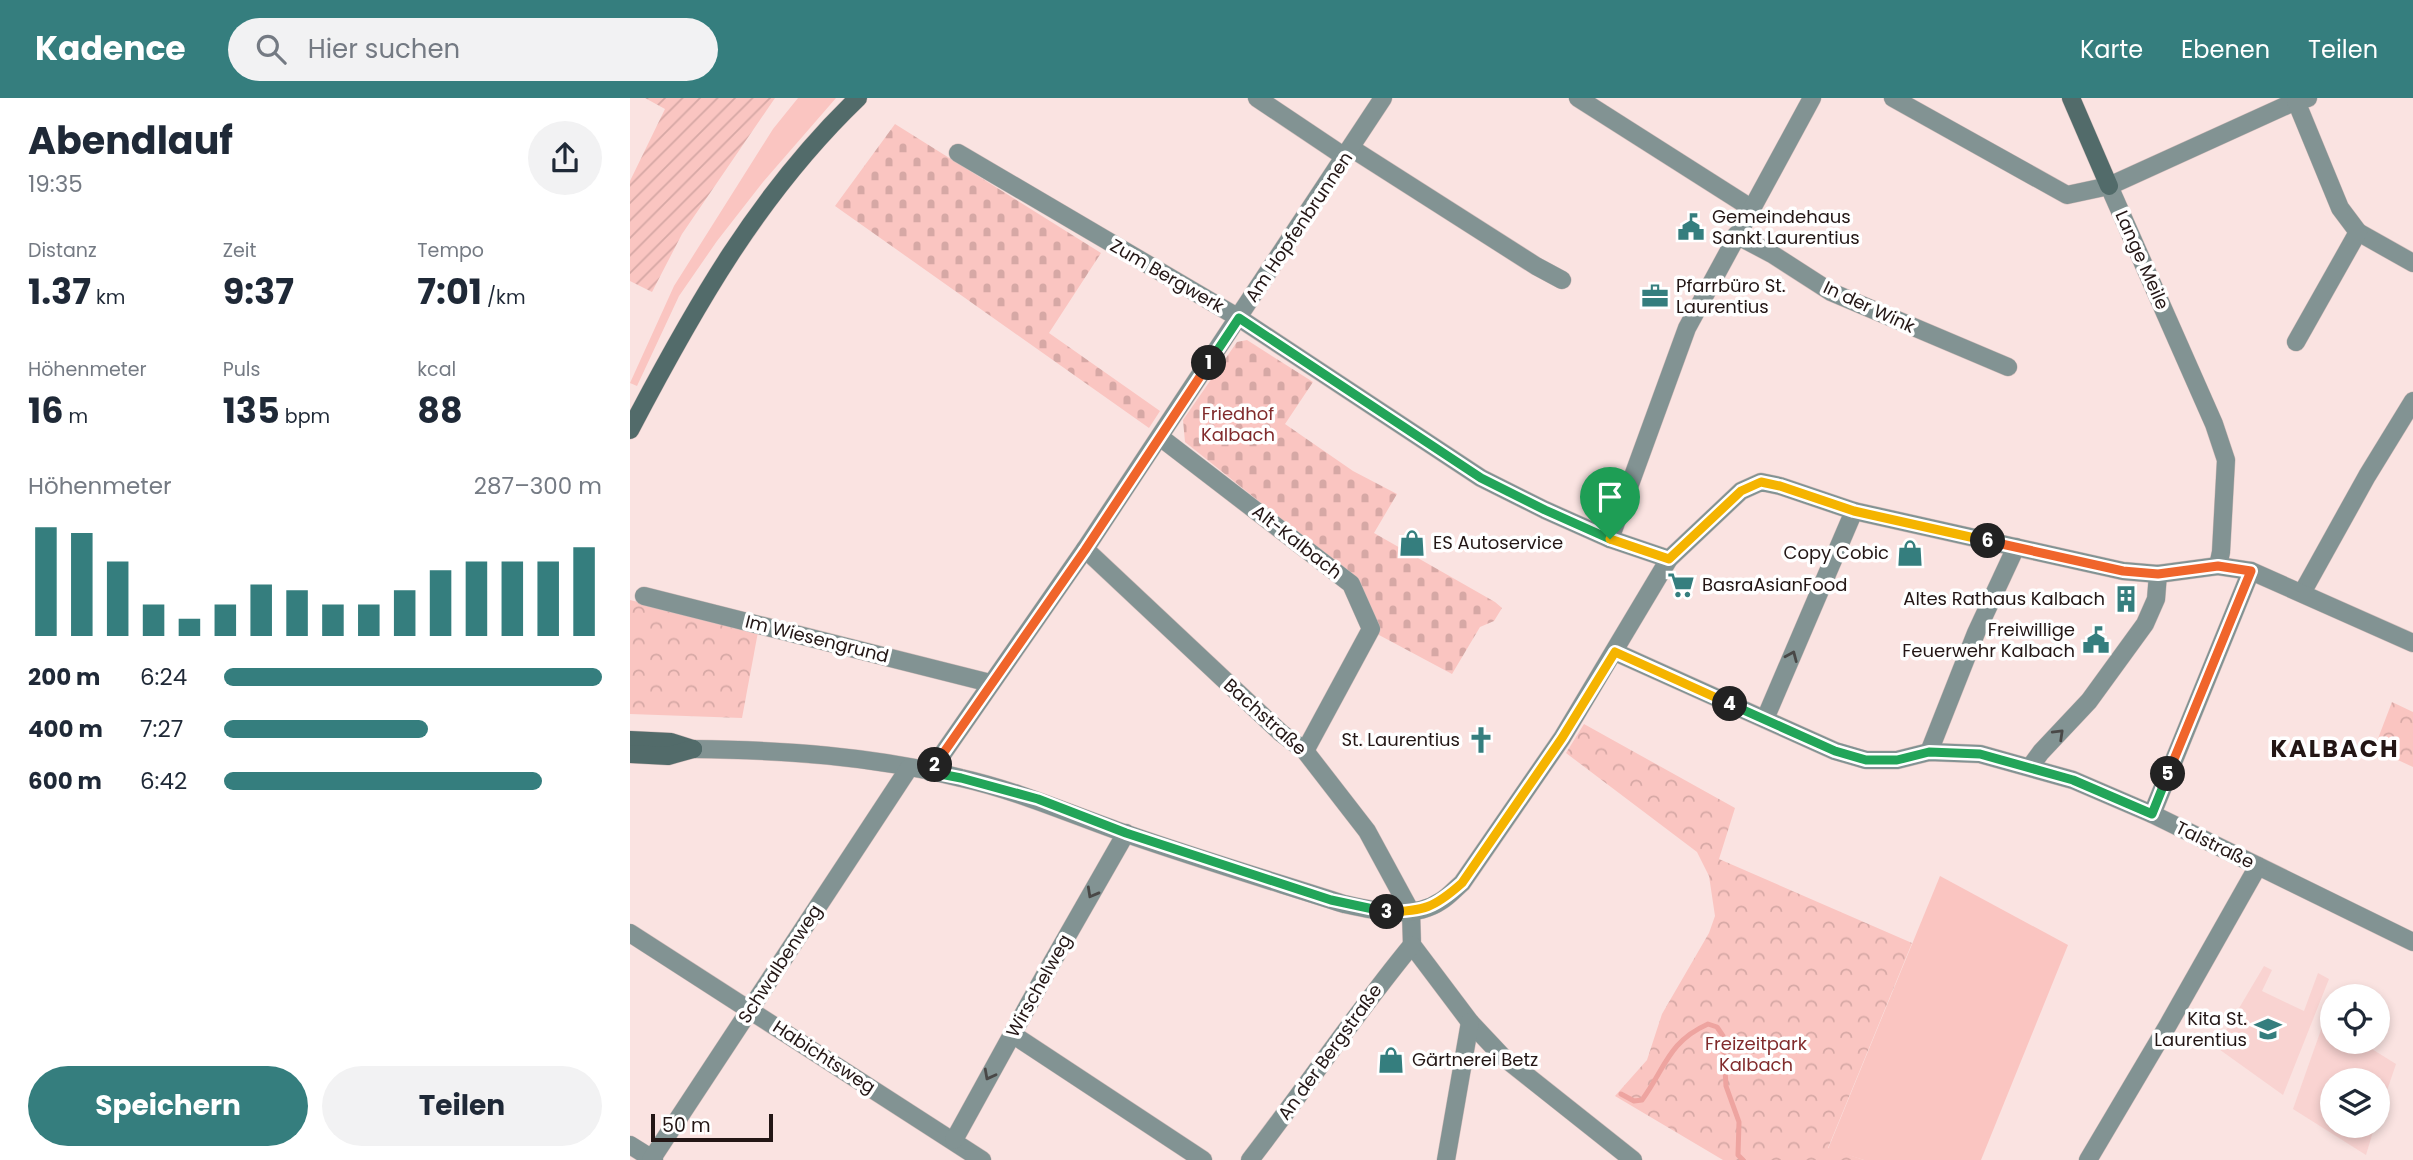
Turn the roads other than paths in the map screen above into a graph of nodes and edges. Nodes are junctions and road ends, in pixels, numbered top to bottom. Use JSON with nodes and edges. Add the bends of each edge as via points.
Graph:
{"nodes":[{"id":1,"x":858,"y":98,"type":"edge"},
{"id":2,"x":1256,"y":98,"type":"edge"},
{"id":3,"x":1382,"y":98,"type":"edge"},
{"id":4,"x":1578,"y":98,"type":"edge"},
{"id":5,"x":1812,"y":98,"type":"edge"},
{"id":6,"x":1893,"y":98,"type":"edge"},
{"id":7,"x":2071,"y":98,"type":"edge"},
{"id":8,"x":2302,"y":99,"type":"edge"},
{"id":9,"x":958,"y":153,"type":"dead end"},
{"id":10,"x":1348,"y":153,"type":"junction"},
{"id":11,"x":2109,"y":186,"type":"junction"},
{"id":12,"x":1751,"y":208,"type":"junction"},
{"id":13,"x":2358,"y":232,"type":"junction"},
{"id":14,"x":1736,"y":235,"type":"junction"},
{"id":15,"x":2413,"y":263,"type":"edge"},
{"id":16,"x":1562,"y":280,"type":"dead end"},
{"id":17,"x":1239,"y":318,"type":"junction"},
{"id":18,"x":2296,"y":342,"type":"dead end"},
{"id":19,"x":2007,"y":367,"type":"dead end"},
{"id":20,"x":2413,"y":401,"type":"edge"},
{"id":21,"x":630,"y":430,"type":"edge"},
{"id":22,"x":1160,"y":437,"type":"junction"},
{"id":23,"x":1854,"y":511,"type":"junction"},
{"id":24,"x":1610,"y":539,"type":"junction"},
{"id":25,"x":2016,"y":547,"type":"junction"},
{"id":26,"x":1085,"y":550,"type":"junction"},
{"id":27,"x":1669,"y":559,"type":"junction"},
{"id":28,"x":2218,"y":566,"type":"junction"},
{"id":29,"x":2251,"y":571,"type":"junction"},
{"id":30,"x":2158,"y":574,"type":"junction"},
{"id":31,"x":2302,"y":593,"type":"junction"},
{"id":32,"x":644,"y":596,"type":"dead end"},
{"id":33,"x":2413,"y":643,"type":"edge"},
{"id":34,"x":1615,"y":652,"type":"junction"},
{"id":35,"x":990,"y":683,"type":"junction"},
{"id":36,"x":1765,"y":719,"type":"junction"},
{"id":37,"x":630,"y":740,"type":"edge"},
{"id":38,"x":693,"y":748,"type":"junction"},
{"id":39,"x":1305,"y":751,"type":"junction"},
{"id":40,"x":1929,"y":752,"type":"junction"},
{"id":41,"x":630,"y":754,"type":"edge"},
{"id":42,"x":2030,"y":767,"type":"junction"},
{"id":43,"x":909,"y":768,"type":"junction"},
{"id":44,"x":930,"y":772,"type":"junction"},
{"id":45,"x":2152,"y":814,"type":"junction"},
{"id":46,"x":1126,"y":833,"type":"junction"},
{"id":47,"x":2258,"y":866,"type":"junction"},
{"id":48,"x":1411,"y":912,"type":"junction"},
{"id":49,"x":630,"y":933,"type":"edge"},
{"id":50,"x":2413,"y":943,"type":"edge"},
{"id":51,"x":1412,"y":945,"type":"junction"},
{"id":52,"x":750,"y":1009,"type":"junction"},
{"id":53,"x":1470,"y":1022,"type":"junction"},
{"id":54,"x":1012,"y":1034,"type":"junction"},
{"id":55,"x":954,"y":1140,"type":"junction"},
{"id":56,"x":630,"y":1145,"type":"edge"},
{"id":57,"x":652,"y":1160,"type":"edge"},
{"id":58,"x":982,"y":1160,"type":"edge"},
{"id":59,"x":1203,"y":1160,"type":"edge"},
{"id":60,"x":1250,"y":1160,"type":"edge"},
{"id":61,"x":1446,"y":1160,"type":"edge"},
{"id":62,"x":1633,"y":1160,"type":"edge"},
{"id":63,"x":2088,"y":1160,"type":"edge"}],
"edges":[{"from":1,"to":21,"type":"main road","via":[[802,156],[722,264]]},
{"from":2,"to":10,"type":"street"},
{"from":3,"to":10,"type":"street","name":"Am Hopfenbrunnen"},
{"from":4,"to":12,"type":"street"},
{"from":5,"to":12,"type":"street"},
{"from":6,"to":11,"type":"street","via":[[2067,195]]},
{"from":7,"to":11,"type":"main road"},
{"from":8,"to":11,"type":"street"},
{"from":8,"to":13,"type":"street","via":[[2340,208]]},
{"from":9,"to":17,"type":"street","name":"Zum Bergwerk"},
{"from":10,"to":16,"type":"street"},
{"from":10,"to":17,"type":"street","name":"Am Hopfenbrunnen"},
{"from":11,"to":28,"type":"street","name":"Lange Meile","via":[[2226,460]]},
{"from":12,"to":14,"type":"street"},
{"from":13,"to":15,"type":"street"},
{"from":13,"to":18,"type":"street"},
{"from":14,"to":19,"type":"street","name":"In der Wink","via":[[1831,292]]},
{"from":14,"to":24,"type":"street","via":[[1687,328]]},
{"from":17,"to":22,"type":"street","name":"Am Hopfenbrunnen"},
{"from":17,"to":24,"type":"street","name":"Zum Bergwerk","via":[[1481,478]]},
{"from":20,"to":31,"type":"street"},
{"from":22,"to":26,"type":"street","name":"Am Hopfenbrunnen"},
{"from":22,"to":39,"type":"street","name":"Alt-Kalbach","via":[[1351,584],[1363,609],[1371,629]]},
{"from":23,"to":25,"type":"street"},
{"from":23,"to":27,"type":"street","via":[[1761,482],[1741,491]]},
{"from":36,"to":23,"type":"street","one_way":true},
{"from":24,"to":27,"type":"street","name":"Zum Bergwerk"},
{"from":25,"to":30,"type":"street","via":[[2123,571]]},
{"from":25,"to":40,"type":"street"},
{"from":26,"to":35,"type":"street","name":"Am Hopfenbrunnen"},
{"from":26,"to":39,"type":"street","name":"Bachstraße"},
{"from":27,"to":34,"type":"street"},
{"from":28,"to":29,"type":"street"},
{"from":28,"to":30,"type":"street"},
{"from":29,"to":31,"type":"street"},
{"from":29,"to":45,"type":"street"},
{"from":42,"to":30,"type":"street","one_way":true,"via":[[2089,701],[2145,624],[2156,599]]},
{"from":31,"to":33,"type":"street"},
{"from":32,"to":35,"type":"street","name":"Im Wiesengrund"},
{"from":34,"to":36,"type":"street","name":"Talstraße"},
{"from":34,"to":48,"type":"street","via":[[1462,883],[1440,902]]},
{"from":35,"to":44,"type":"street","name":"Am Hopfenbrunnen"},
{"from":36,"to":40,"type":"street","name":"Talstraße","via":[[1866,760],[1897,760]]},
{"from":37,"to":38,"type":"main road"},
{"from":38,"to":41,"type":"main road","via":[[668,756]]},
{"from":38,"to":43,"type":"street","via":[[819,754]]},
{"from":39,"to":48,"type":"street","name":"Bachstraße","via":[[1367,831]]},
{"from":40,"to":42,"type":"street","name":"Talstraße","via":[[1980,754]]},
{"from":42,"to":45,"type":"street","name":"Talstraße"},
{"from":43,"to":44,"type":"street"},
{"from":43,"to":52,"type":"street","name":"Schwalbenweg"},
{"from":44,"to":46,"type":"street","via":[[1038,799]]},
{"from":45,"to":47,"type":"street","name":"Talstraße"},
{"from":46,"to":48,"type":"street","via":[[1344,904],[1381,912]]},
{"from":46,"to":54,"type":"street","name":"Wirschelweg","one_way":true},
{"from":47,"to":50,"type":"street","name":"Talstraße"},
{"from":47,"to":63,"type":"street"},
{"from":48,"to":51,"type":"street"},
{"from":49,"to":52,"type":"street","name":"Habichtsweg"},
{"from":51,"to":53,"type":"street"},
{"from":51,"to":60,"type":"street","name":"An der Bergstraße"},
{"from":52,"to":55,"type":"street","name":"Habichtsweg"},
{"from":52,"to":57,"type":"street","name":"Schwalbenweg"},
{"from":53,"to":61,"type":"street"},
{"from":53,"to":62,"type":"street","via":[[1503,1056]]},
{"from":54,"to":55,"type":"street","name":"Wirschelweg","one_way":true},
{"from":54,"to":59,"type":"street"},
{"from":55,"to":58,"type":"street","name":"Habichtsweg"},
{"from":56,"to":57,"type":"street"}]}
